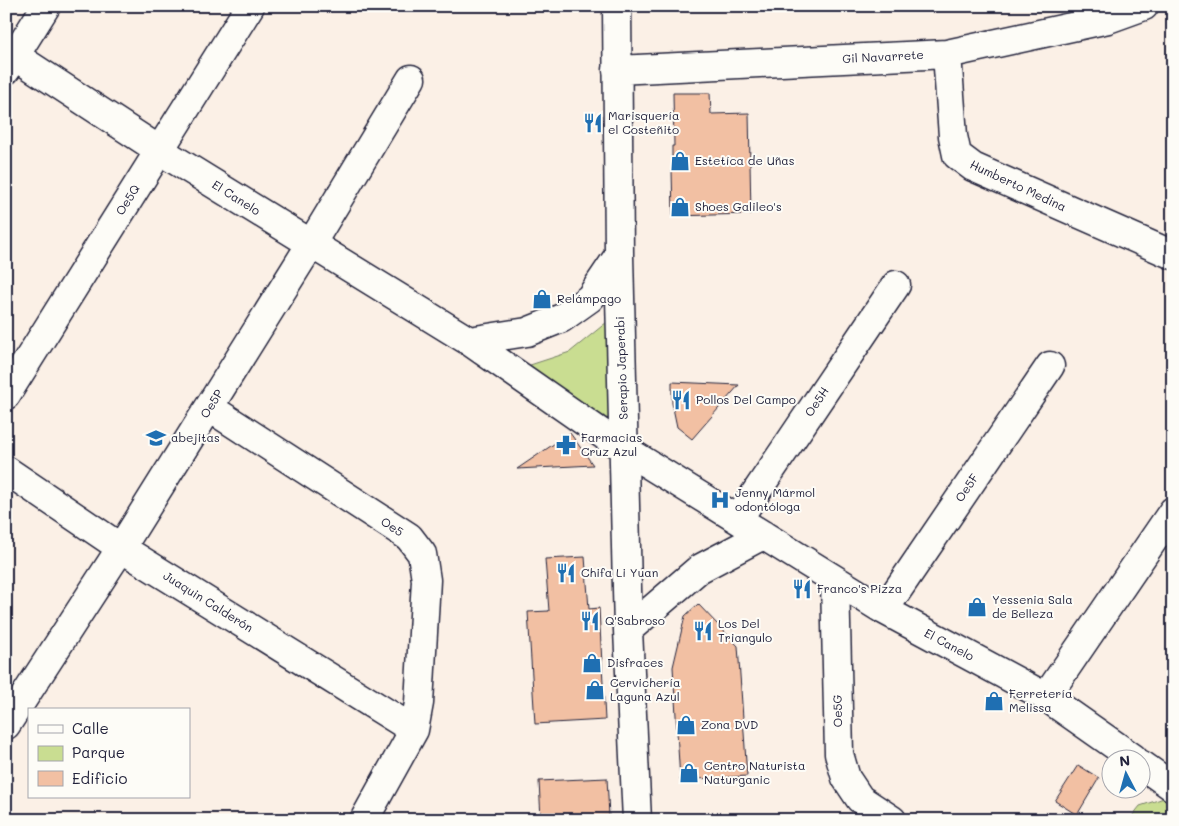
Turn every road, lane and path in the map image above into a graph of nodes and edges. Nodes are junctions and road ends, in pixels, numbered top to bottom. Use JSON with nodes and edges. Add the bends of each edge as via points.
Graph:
{"nodes":[{"id":1,"x":46,"y":6,"type":"edge"},
{"id":2,"x":250,"y":6,"type":"edge"},
{"id":3,"x":617,"y":6,"type":"edge"},
{"id":4,"x":1144,"y":6,"type":"edge"},
{"id":5,"x":948,"y":54,"type":"junction"},
{"id":6,"x":9,"y":58,"type":"edge"},
{"id":7,"x":617,"y":70,"type":"junction"},
{"id":8,"x":411,"y":79,"type":"dead end"},
{"id":9,"x":160,"y":150,"type":"junction"},
{"id":10,"x":311,"y":244,"type":"junction"},
{"id":11,"x":1173,"y":255,"type":"edge"},
{"id":12,"x":618,"y":256,"type":"junction"},
{"id":13,"x":896,"y":285,"type":"dead end"},
{"id":14,"x":469,"y":341,"type":"junction"},
{"id":15,"x":1050,"y":366,"type":"dead end"},
{"id":16,"x":6,"y":395,"type":"edge"},
{"id":17,"x":210,"y":408,"type":"junction"},
{"id":18,"x":624,"y":449,"type":"junction"},
{"id":19,"x":6,"y":470,"type":"edge"},
{"id":20,"x":1173,"y":511,"type":"edge"},
{"id":21,"x":738,"y":519,"type":"junction"},
{"id":22,"x":763,"y":534,"type":"junction"},
{"id":23,"x":121,"y":548,"type":"junction"},
{"id":24,"x":835,"y":580,"type":"junction"},
{"id":25,"x":884,"y":610,"type":"junction"},
{"id":26,"x":628,"y":630,"type":"junction"},
{"id":27,"x":1046,"y":697,"type":"junction"},
{"id":28,"x":6,"y":725,"type":"edge"},
{"id":29,"x":414,"y":730,"type":"junction"},
{"id":30,"x":1119,"y":748,"type":"edge"},
{"id":31,"x":1152,"y":772,"type":"edge"},
{"id":32,"x":1172,"y":785,"type":"edge"},
{"id":33,"x":364,"y":820,"type":"edge"},
{"id":34,"x":637,"y":820,"type":"edge"},
{"id":35,"x":892,"y":820,"type":"edge"}],
"edges":[{"from":1,"to":6,"type":"street"},
{"from":2,"to":9,"type":"street","name":"Oe5Q"},
{"from":3,"to":7,"type":"street","name":"Serapio Japerabi"},
{"from":4,"to":5,"type":"street","name":"Gil Navarrete","via":[[1108,19]]},
{"from":5,"to":7,"type":"street","name":"Gil Navarrete"},
{"from":5,"to":11,"type":"street","name":"Humberto Medina","via":[[957,155],[973,167]]},
{"from":6,"to":9,"type":"street","name":"El Canelo"},
{"from":7,"to":12,"type":"street","name":"Serapio Japerabi"},
{"from":8,"to":10,"type":"street","name":"Oe5P"},
{"from":9,"to":10,"type":"street","name":"El Canelo"},
{"from":9,"to":16,"type":"street","name":"Oe5Q"},
{"from":10,"to":14,"type":"street","name":"El Canelo"},
{"from":10,"to":17,"type":"street","name":"Oe5P"},
{"from":12,"to":14,"type":"street","via":[[590,298],[562,318],[527,332]]},
{"from":12,"to":18,"type":"street","name":"Serapio Japerabi"},
{"from":13,"to":21,"type":"street","name":"Oe5H"},
{"from":14,"to":18,"type":"street","name":"El Canelo"},
{"from":15,"to":25,"type":"street","name":"Oe5F"},
{"from":17,"to":23,"type":"street","name":"Oe5P"},
{"from":17,"to":29,"type":"street","name":"Oe5","via":[[409,538],[422,554],[426,580],[419,703]]},
{"from":18,"to":21,"type":"street","name":"El Canelo"},
{"from":18,"to":26,"type":"street","name":"Serapio Japerabi"},
{"from":19,"to":23,"type":"street","name":"Juaquin Calderón"},
{"from":20,"to":27,"type":"street"},
{"from":21,"to":22,"type":"street","name":"El Canelo"},
{"from":22,"to":24,"type":"street","name":"El Canelo"},
{"from":22,"to":26,"type":"street","via":[[699,569]]},
{"from":23,"to":28,"type":"street","name":"Oe5P"},
{"from":23,"to":29,"type":"street","name":"Juaquin Calderón"},
{"from":24,"to":25,"type":"street","name":"El Canelo"},
{"from":24,"to":35,"type":"street","name":"Oe5G","via":[[839,754],[846,778],[860,799]]},
{"from":25,"to":27,"type":"street","name":"El Canelo"},
{"from":26,"to":34,"type":"street","name":"Serapio Japerabi"},
{"from":27,"to":30,"type":"street","name":"El Canelo"},
{"from":29,"to":33,"type":"street","name":"Oe5"},
{"from":31,"to":32,"type":"street"}]}
